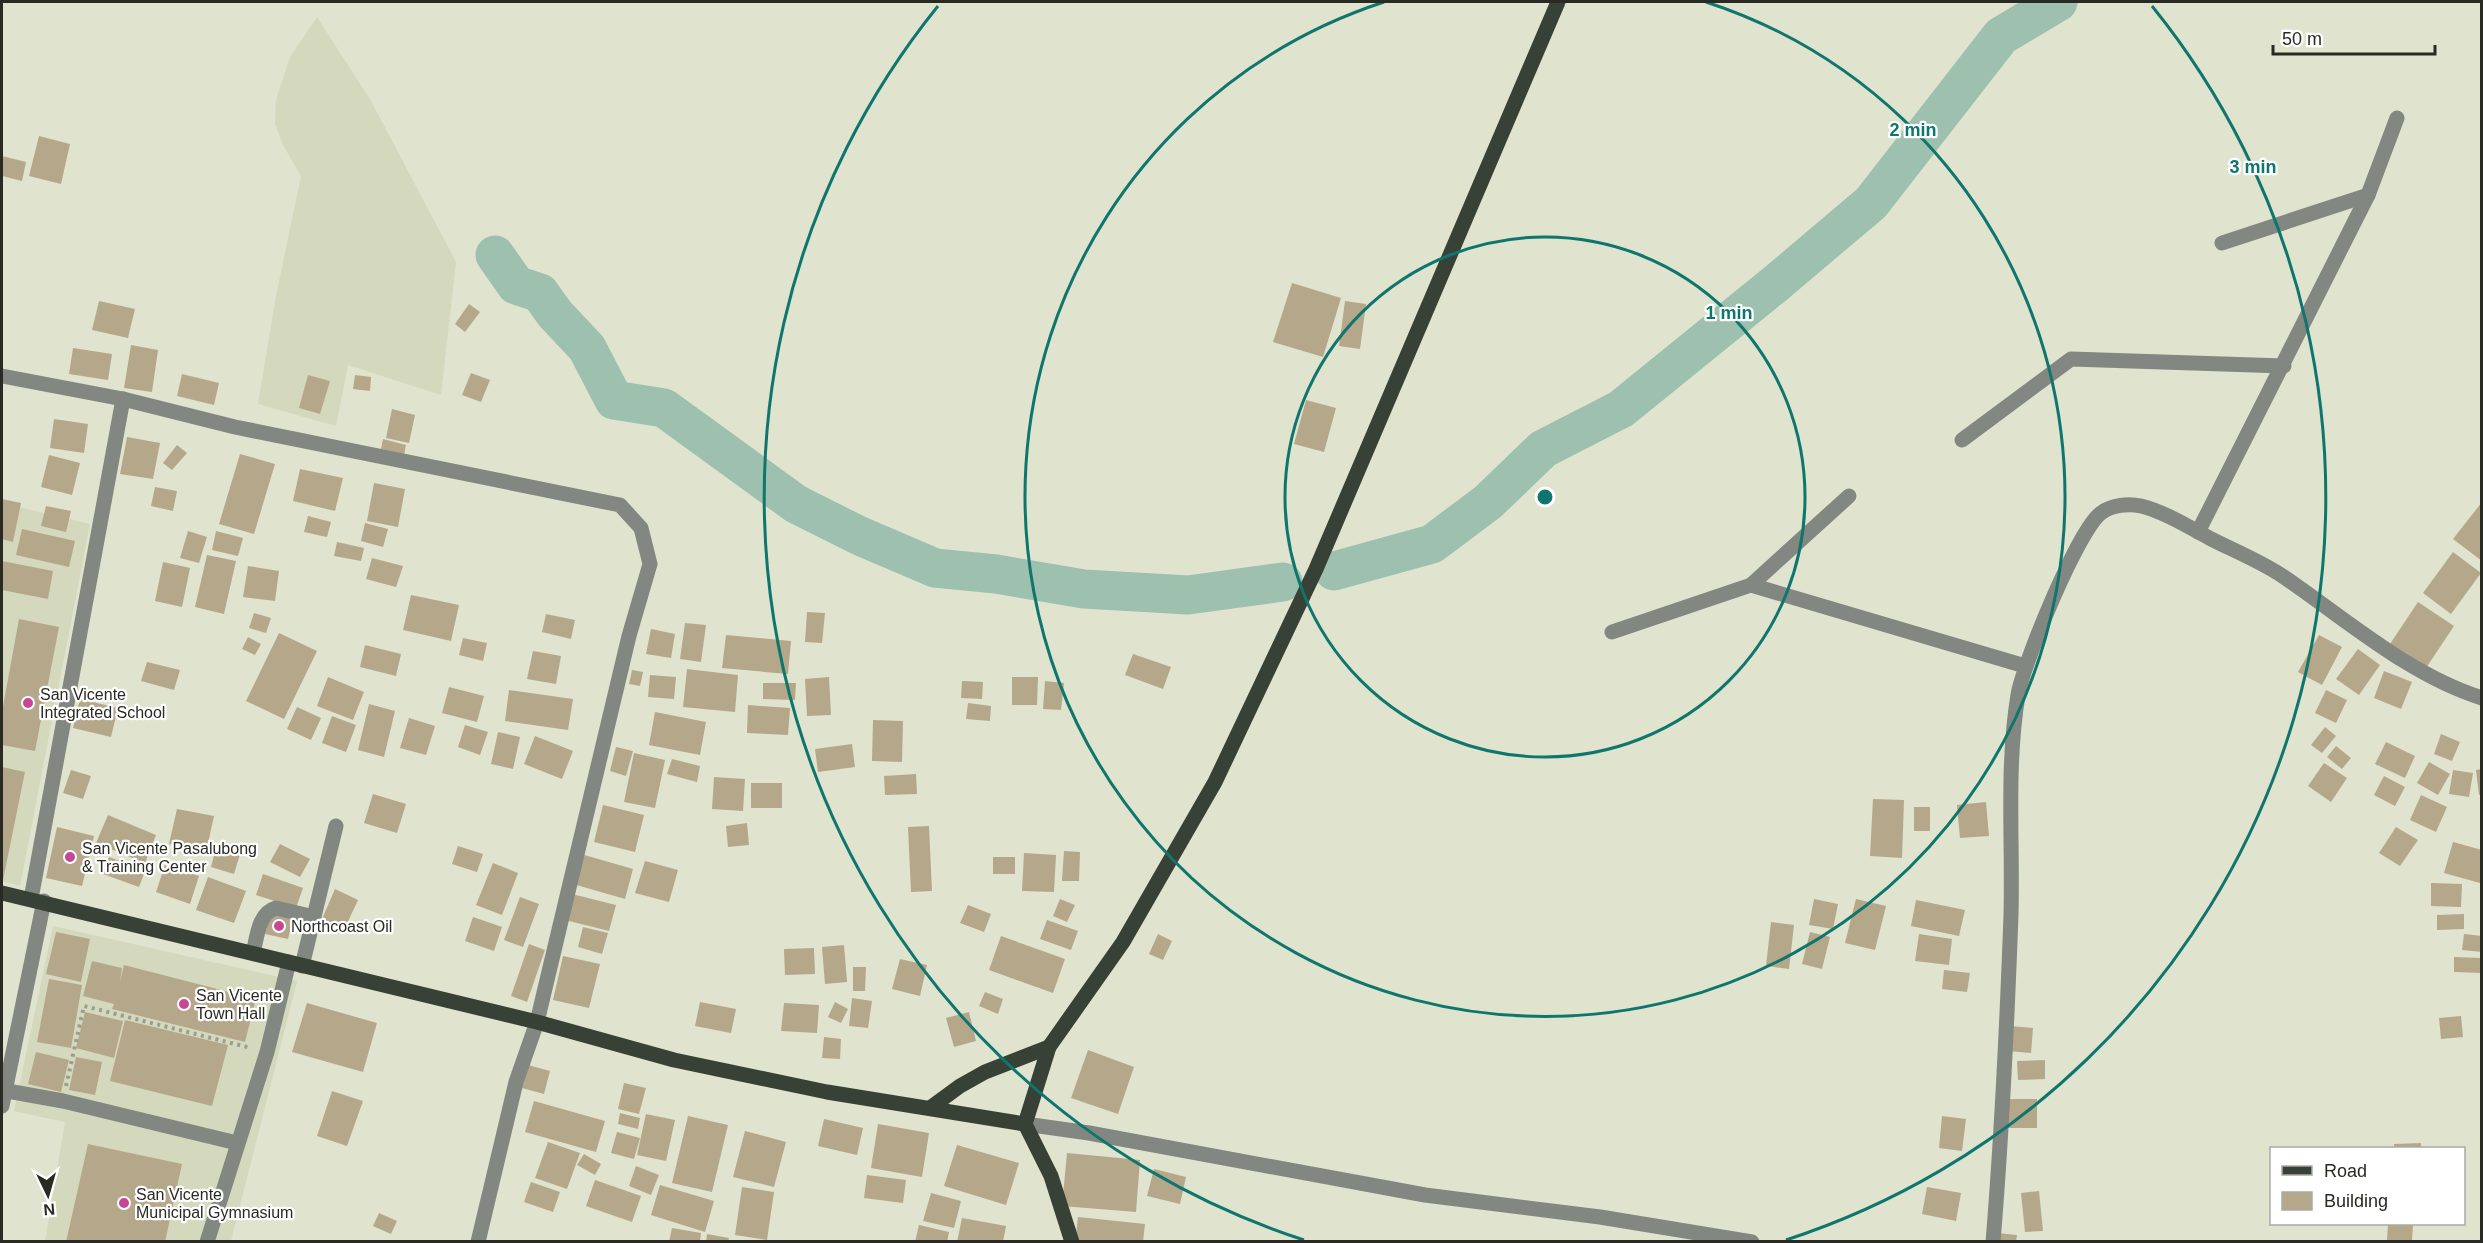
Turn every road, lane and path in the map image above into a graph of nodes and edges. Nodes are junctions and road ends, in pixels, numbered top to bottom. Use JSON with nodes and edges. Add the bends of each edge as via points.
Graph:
{"nodes":[{"id":1,"x":1558,"y":2,"type":"edge"},
{"id":2,"x":2397,"y":118,"type":"dead end"},
{"id":3,"x":2368,"y":195,"type":"junction"},
{"id":4,"x":2222,"y":243,"type":"dead end"},
{"id":5,"x":2284,"y":366,"type":"junction"},
{"id":6,"x":2,"y":376,"type":"edge"},
{"id":7,"x":123,"y":399,"type":"junction"},
{"id":8,"x":1962,"y":440,"type":"dead end"},
{"id":9,"x":1849,"y":496,"type":"dead end"},
{"id":10,"x":2198,"y":532,"type":"junction"},
{"id":11,"x":1751,"y":585,"type":"junction"},
{"id":12,"x":1612,"y":632,"type":"dead end"},
{"id":13,"x":2025,"y":666,"type":"junction"},
{"id":14,"x":2481,"y":698,"type":"edge"},
{"id":15,"x":336,"y":826,"type":"dead end"},
{"id":16,"x":2,"y":893,"type":"edge"},
{"id":17,"x":37,"y":900,"type":"junction"},
{"id":18,"x":314,"y":917,"type":"junction"},
{"id":19,"x":253,"y":953,"type":"junction"},
{"id":20,"x":296,"y":964,"type":"junction"},
{"id":21,"x":537,"y":1022,"type":"junction"},
{"id":22,"x":1049,"y":1047,"type":"junction"},
{"id":23,"x":267,"y":1052,"type":"junction"},
{"id":24,"x":3,"y":1090,"type":"edge"},
{"id":25,"x":63,"y":1101,"type":"junction"},
{"id":26,"x":2,"y":1106,"type":"edge"},
{"id":27,"x":930,"y":1108,"type":"junction"},
{"id":28,"x":1024,"y":1124,"type":"junction"},
{"id":29,"x":237,"y":1143,"type":"junction"},
{"id":30,"x":207,"y":1242,"type":"edge"},
{"id":31,"x":478,"y":1242,"type":"edge"},
{"id":32,"x":1072,"y":1242,"type":"edge"},
{"id":33,"x":1752,"y":1242,"type":"edge"},
{"id":34,"x":1993,"y":1242,"type":"edge"}],
"edges":[{"from":1,"to":22,"type":"main road","via":[[1316,569],[1215,782],[1123,942]]},
{"from":2,"to":3,"type":"street"},
{"from":3,"to":4,"type":"street"},
{"from":3,"to":5,"type":"street"},
{"from":5,"to":8,"type":"street","via":[[2071,359]]},
{"from":5,"to":10,"type":"street"},
{"from":6,"to":7,"type":"street"},
{"from":7,"to":17,"type":"street"},
{"from":7,"to":21,"type":"street","via":[[235,427],[620,505],[641,528],[650,564],[629,636]]},
{"from":9,"to":11,"type":"street"},
{"from":10,"to":13,"type":"street","via":[[2139,505],[2116,506],[2100,513],[2073,554]]},
{"from":10,"to":14,"type":"street","via":[[2280,575],[2408,663],[2455,689]]},
{"from":11,"to":12,"type":"street"},
{"from":11,"to":13,"type":"street"},
{"from":13,"to":34,"type":"street","via":[[2011,748],[2011,914]]},
{"from":15,"to":18,"type":"street"},
{"from":16,"to":17,"type":"main road"},
{"from":17,"to":19,"type":"main road"},
{"from":17,"to":24,"type":"street"},
{"from":18,"to":19,"type":"street","via":[[270,910],[263,916]]},
{"from":18,"to":20,"type":"street"},
{"from":19,"to":20,"type":"main road"},
{"from":20,"to":21,"type":"main road"},
{"from":20,"to":23,"type":"street"},
{"from":21,"to":27,"type":"main road","via":[[674,1060],[827,1092]]},
{"from":21,"to":31,"type":"street","via":[[516,1082]]},
{"from":22,"to":27,"type":"main road","via":[[985,1072]]},
{"from":22,"to":28,"type":"main road"},
{"from":23,"to":25,"type":"path","via":[[84,1006]]},
{"from":23,"to":29,"type":"street"},
{"from":24,"to":25,"type":"street"},
{"from":24,"to":26,"type":"street"},
{"from":25,"to":29,"type":"street"},
{"from":27,"to":28,"type":"main road"},
{"from":28,"to":32,"type":"main road","via":[[1051,1176]]},
{"from":28,"to":33,"type":"street","via":[[1425,1196],[1600,1217]]},
{"from":29,"to":30,"type":"street"}]}
